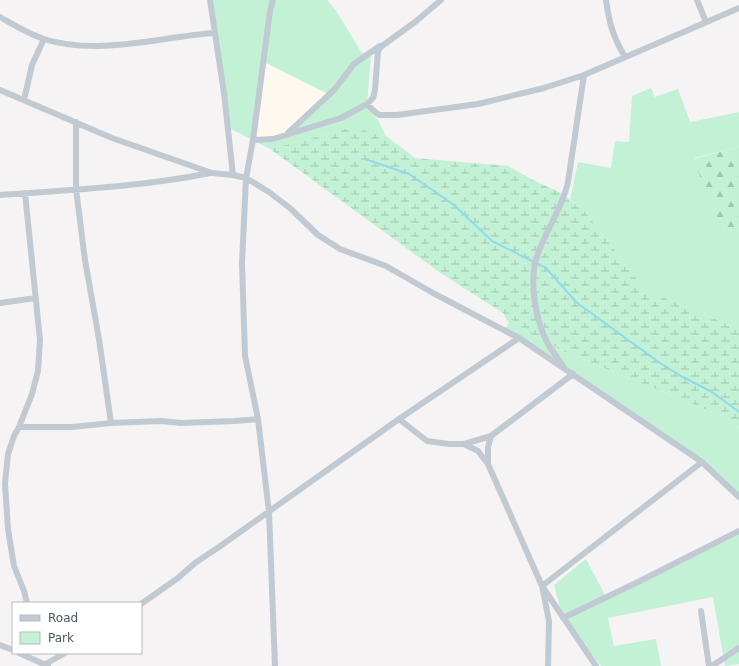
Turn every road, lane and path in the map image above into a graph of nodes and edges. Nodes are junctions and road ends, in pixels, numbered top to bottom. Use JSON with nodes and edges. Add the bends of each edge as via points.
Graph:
{"nodes":[{"id":1,"x":210,"y":0,"type":"edge"},
{"id":2,"x":273,"y":0,"type":"edge"},
{"id":3,"x":441,"y":0,"type":"edge"},
{"id":4,"x":606,"y":0,"type":"edge"},
{"id":5,"x":697,"y":0,"type":"edge"},
{"id":6,"x":739,"y":8,"type":"edge"},
{"id":7,"x":0,"y":16,"type":"edge"},
{"id":8,"x":706,"y":22,"type":"junction"},
{"id":9,"x":214,"y":33,"type":"junction"},
{"id":10,"x":44,"y":39,"type":"junction"},
{"id":11,"x":382,"y":46,"type":"junction"},
{"id":12,"x":625,"y":57,"type":"junction"},
{"id":13,"x":584,"y":75,"type":"junction"},
{"id":14,"x":0,"y":90,"type":"edge"},
{"id":15,"x":24,"y":100,"type":"junction"},
{"id":16,"x":367,"y":104,"type":"junction"},
{"id":17,"x":76,"y":122,"type":"junction"},
{"id":18,"x":287,"y":134,"type":"junction"},
{"id":19,"x":253,"y":140,"type":"junction"},
{"id":20,"x":212,"y":173,"type":"junction"},
{"id":21,"x":233,"y":175,"type":"junction"},
{"id":22,"x":246,"y":178,"type":"junction"},
{"id":23,"x":76,"y":189,"type":"junction"},
{"id":24,"x":25,"y":193,"type":"junction"},
{"id":25,"x":0,"y":195,"type":"edge"},
{"id":26,"x":36,"y":298,"type":"junction"},
{"id":27,"x":0,"y":303,"type":"edge"},
{"id":28,"x":519,"y":338,"type":"junction"},
{"id":29,"x":566,"y":370,"type":"junction"},
{"id":30,"x":574,"y":374,"type":"junction"},
{"id":31,"x":258,"y":419,"type":"junction"},
{"id":32,"x":399,"y":419,"type":"junction"},
{"id":33,"x":111,"y":423,"type":"junction"},
{"id":34,"x":19,"y":427,"type":"junction"},
{"id":35,"x":491,"y":436,"type":"junction"},
{"id":36,"x":464,"y":444,"type":"junction"},
{"id":37,"x":702,"y":462,"type":"junction"},
{"id":38,"x":488,"y":464,"type":"junction"},
{"id":39,"x":3,"y":484,"type":"edge"},
{"id":40,"x":739,"y":497,"type":"edge"},
{"id":41,"x":269,"y":512,"type":"junction"},
{"id":42,"x":739,"y":531,"type":"edge"},
{"id":43,"x":542,"y":586,"type":"junction"},
{"id":44,"x":27,"y":602,"type":"edge"},
{"id":45,"x":142,"y":603,"type":"edge"},
{"id":46,"x":701,"y":611,"type":"dead end"},
{"id":47,"x":563,"y":618,"type":"junction"},
{"id":48,"x":0,"y":645,"type":"edge"},
{"id":49,"x":739,"y":648,"type":"edge"},
{"id":50,"x":12,"y":650,"type":"edge"},
{"id":51,"x":24,"y":654,"type":"edge"},
{"id":52,"x":63,"y":654,"type":"edge"},
{"id":53,"x":34,"y":656,"type":"edge"},
{"id":54,"x":45,"y":666,"type":"edge"},
{"id":55,"x":275,"y":666,"type":"edge"},
{"id":56,"x":548,"y":666,"type":"edge"},
{"id":57,"x":596,"y":666,"type":"edge"},
{"id":58,"x":710,"y":666,"type":"edge"}],
"edges":[{"from":1,"to":9,"type":"street"},
{"from":2,"to":19,"type":"street"},
{"from":3,"to":11,"type":"street"},
{"from":4,"to":12,"type":"street","via":[[610,27]]},
{"from":5,"to":8,"type":"street"},
{"from":6,"to":8,"type":"street"},
{"from":7,"to":10,"type":"street"},
{"from":8,"to":12,"type":"street"},
{"from":9,"to":10,"type":"street","via":[[120,44],[70,44]]},
{"from":9,"to":21,"type":"street"},
{"from":10,"to":15,"type":"street","via":[[32,65]]},
{"from":11,"to":16,"type":"street","via":[[378,51],[373,98]]},
{"from":11,"to":18,"type":"street","via":[[354,64],[334,90]]},
{"from":12,"to":13,"type":"street"},
{"from":13,"to":16,"type":"street","via":[[544,88],[442,110],[380,115]]},
{"from":13,"to":29,"type":"street","via":[[564,198],[537,256],[534,273],[537,316],[546,341]]},
{"from":14,"to":15,"type":"street"},
{"from":15,"to":17,"type":"street"},
{"from":16,"to":18,"type":"street","via":[[340,118]]},
{"from":17,"to":20,"type":"street","via":[[112,138]]},
{"from":17,"to":23,"type":"street"},
{"from":18,"to":19,"type":"street","via":[[273,139]]},
{"from":19,"to":22,"type":"street"},
{"from":20,"to":21,"type":"street"},
{"from":20,"to":23,"type":"street","via":[[126,186]]},
{"from":21,"to":22,"type":"street"},
{"from":22,"to":28,"type":"street","via":[[292,209],[318,235],[340,249],[386,266]]},
{"from":22,"to":31,"type":"street","via":[[242,264],[245,356]]},
{"from":23,"to":24,"type":"street"},
{"from":23,"to":33,"type":"street"},
{"from":24,"to":25,"type":"street"},
{"from":24,"to":26,"type":"street"},
{"from":26,"to":27,"type":"street"},
{"from":26,"to":34,"type":"street","via":[[40,340],[38,371]]},
{"from":28,"to":29,"type":"street"},
{"from":28,"to":32,"type":"street"},
{"from":29,"to":30,"type":"street"},
{"from":30,"to":35,"type":"street"},
{"from":30,"to":37,"type":"street"},
{"from":31,"to":33,"type":"street"},
{"from":31,"to":41,"type":"street"},
{"from":32,"to":36,"type":"street","via":[[427,441]]},
{"from":32,"to":41,"type":"street"},
{"from":33,"to":34,"type":"street","via":[[72,427]]},
{"from":34,"to":39,"type":"street","via":[[8,454]]},
{"from":35,"to":36,"type":"street"},
{"from":35,"to":38,"type":"street"},
{"from":36,"to":38,"type":"street","via":[[478,451]]},
{"from":37,"to":40,"type":"street"},
{"from":37,"to":43,"type":"street"},
{"from":38,"to":43,"type":"street"},
{"from":39,"to":44,"type":"street","via":[[14,566]]},
{"from":41,"to":45,"type":"street","via":[[194,563],[178,578]]},
{"from":41,"to":55,"type":"street"},
{"from":42,"to":47,"type":"street"},
{"from":43,"to":47,"type":"street"},
{"from":43,"to":56,"type":"street","via":[[548,621]]},
{"from":46,"to":58,"type":"street"},
{"from":47,"to":57,"type":"street"},
{"from":48,"to":50,"type":"street"},
{"from":49,"to":58,"type":"street"},
{"from":51,"to":53,"type":"street"},
{"from":52,"to":54,"type":"street"},
{"from":53,"to":54,"type":"street"}]}
